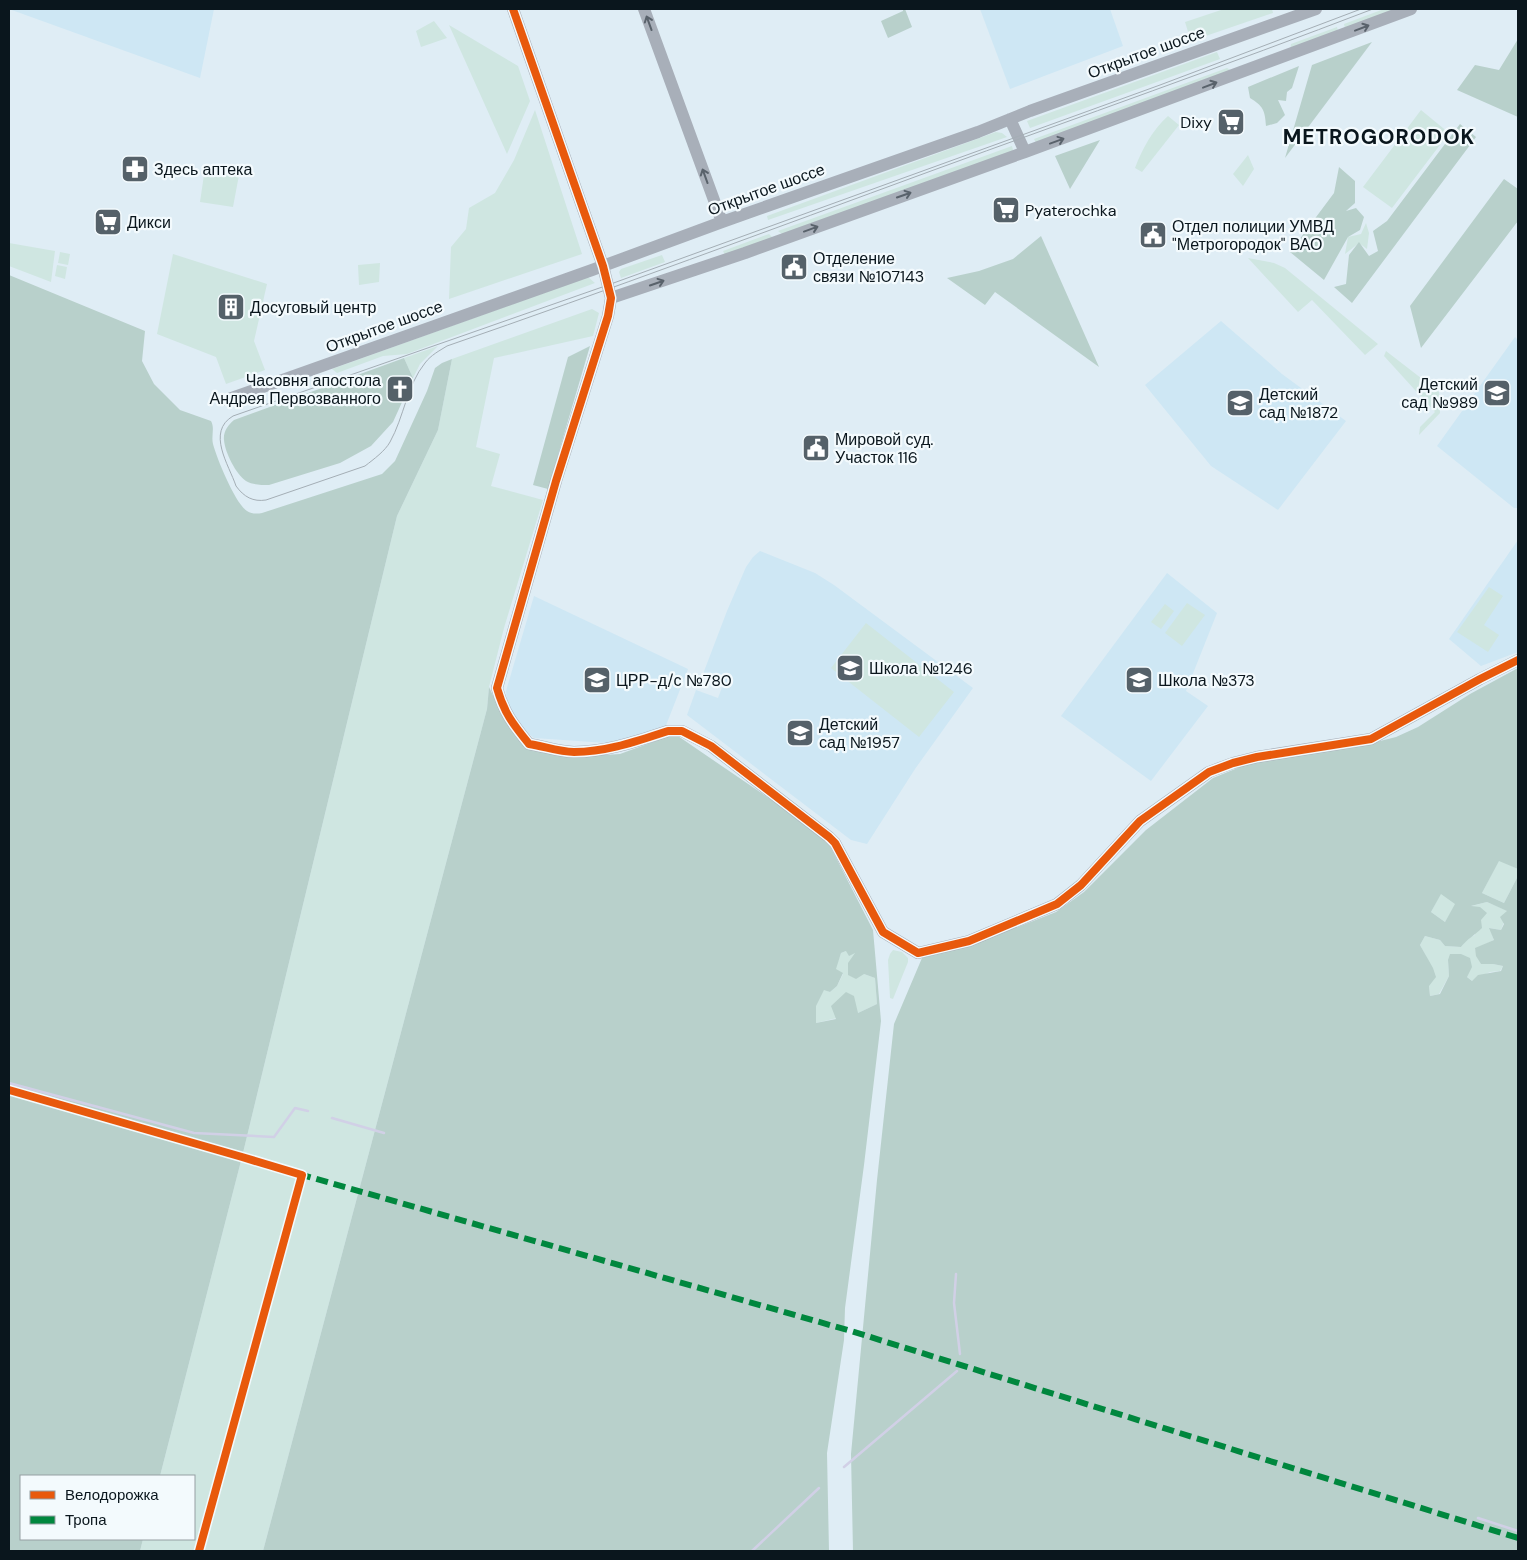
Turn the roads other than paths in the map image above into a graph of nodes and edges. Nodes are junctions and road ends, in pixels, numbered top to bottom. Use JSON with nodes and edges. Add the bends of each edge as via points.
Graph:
{"nodes":[{"id":1,"x":513,"y":9,"type":"edge"},
{"id":2,"x":644,"y":9,"type":"edge"},
{"id":3,"x":1411,"y":9,"type":"edge"},
{"id":4,"x":1309,"y":10,"type":"edge"},
{"id":5,"x":1010,"y":119,"type":"junction"},
{"id":6,"x":1025,"y":152,"type":"junction"},
{"id":7,"x":722,"y":222,"type":"junction"},
{"id":8,"x":603,"y":266,"type":"junction"},
{"id":9,"x":611,"y":298,"type":"junction"},
{"id":10,"x":226,"y":400,"type":"dead end"},
{"id":11,"x":1518,"y":660,"type":"edge"}],
"edges":[{"from":1,"to":8,"type":"street"},
{"from":7,"to":2,"type":"street","one_way":true},
{"from":6,"to":3,"type":"street","one_way":true},
{"from":4,"to":5,"type":"street","name":"Открытое шоссе"},
{"from":5,"to":6,"type":"street"},
{"from":5,"to":7,"type":"street","name":"Открытое шоссе"},
{"from":9,"to":6,"type":"street","one_way":true},
{"from":7,"to":8,"type":"street","name":"Открытое шоссе"},
{"from":8,"to":9,"type":"street"},
{"from":8,"to":10,"type":"street","name":"Открытое шоссе"},
{"from":9,"to":11,"type":"street","via":[[497,688],[508,718],[528,744],[573,752],[623,746],[675,730],[711,746],[829,837],[883,932],[918,953],[969,941],[1057,904],[1081,885],[1140,821],[1209,772],[1257,757],[1371,739]]}]}
